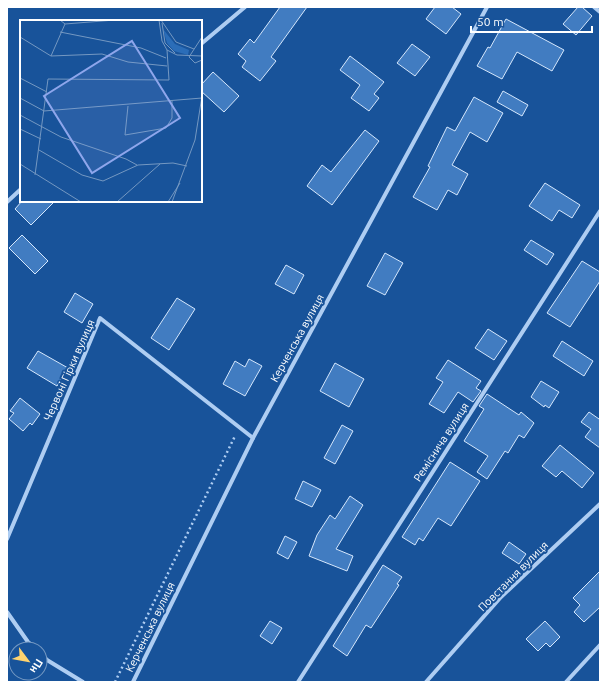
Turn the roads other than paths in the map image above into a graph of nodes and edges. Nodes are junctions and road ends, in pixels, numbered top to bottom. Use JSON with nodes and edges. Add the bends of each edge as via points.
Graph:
{"nodes":[{"id":1,"x":245,"y":7,"type":"edge"},
{"id":2,"x":487,"y":7,"type":"edge"},
{"id":3,"x":594,"y":7,"type":"edge"},
{"id":4,"x":600,"y":12,"type":"edge"},
{"id":5,"x":202,"y":43,"type":"edge"},
{"id":6,"x":20,"y":190,"type":"edge"},
{"id":7,"x":7,"y":202,"type":"edge"},
{"id":8,"x":600,"y":211,"type":"edge"},
{"id":9,"x":253,"y":438,"type":"junction"},
{"id":10,"x":600,"y":504,"type":"edge"},
{"id":11,"x":7,"y":538,"type":"edge"},
{"id":12,"x":7,"y":612,"type":"edge"},
{"id":13,"x":27,"y":641,"type":"edge"},
{"id":14,"x":600,"y":646,"type":"edge"},
{"id":15,"x":48,"y":660,"type":"edge"},
{"id":16,"x":83,"y":682,"type":"edge"},
{"id":17,"x":133,"y":682,"type":"edge"},
{"id":18,"x":298,"y":682,"type":"edge"},
{"id":19,"x":426,"y":682,"type":"edge"},
{"id":20,"x":566,"y":682,"type":"edge"}],
"edges":[{"from":1,"to":5,"type":"street"},
{"from":2,"to":9,"type":"street","name":"Керченська вулиця"},
{"from":3,"to":4,"type":"street"},
{"from":6,"to":7,"type":"street"},
{"from":8,"to":18,"type":"street","name":"Реміснича вулиця"},
{"from":9,"to":11,"type":"street","name":"Червоні Гірки вулиця","via":[[100,318]]},
{"from":9,"to":17,"type":"street","name":"Керченська вулиця"},
{"from":10,"to":19,"type":"street","name":"Повстання вулиця","via":[[501,597]]},
{"from":12,"to":13,"type":"street"},
{"from":14,"to":20,"type":"street"},
{"from":15,"to":16,"type":"street"}]}
